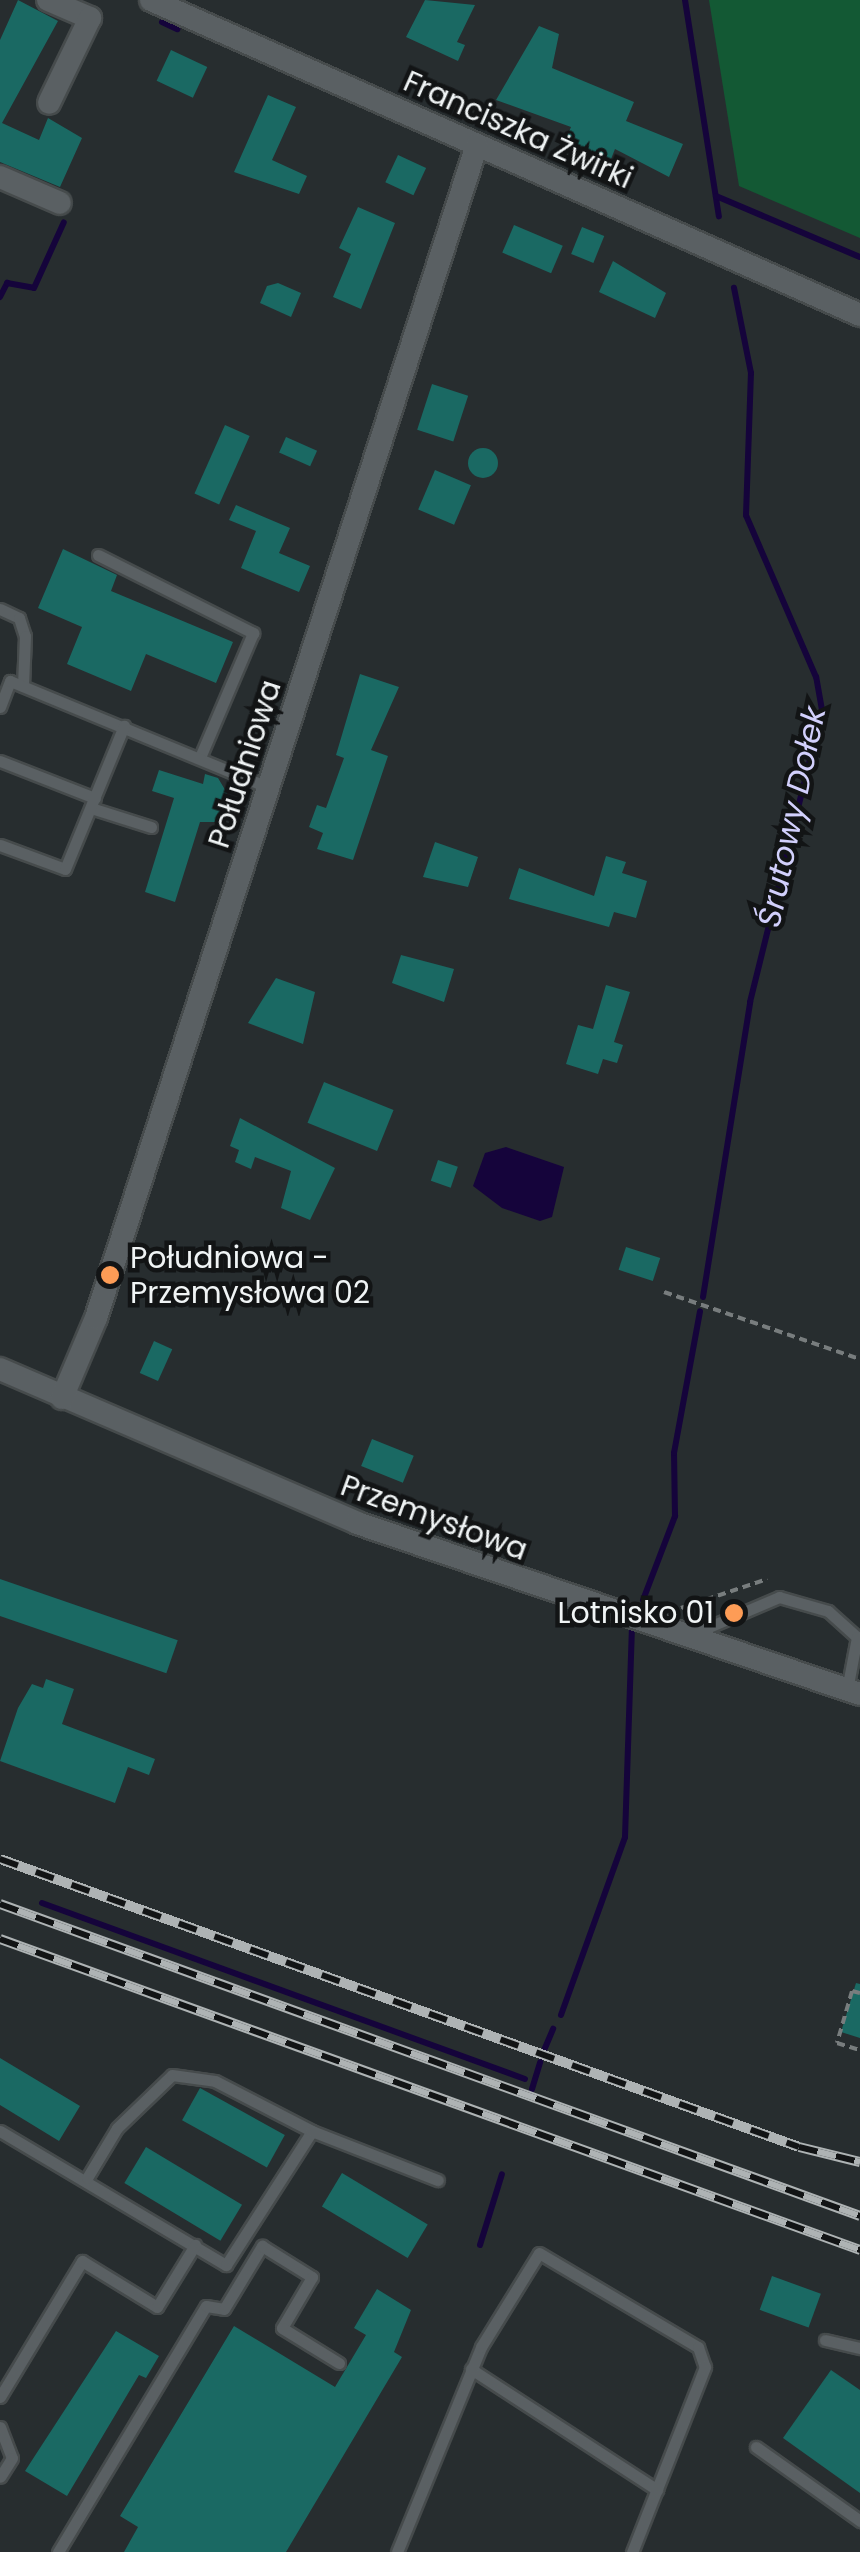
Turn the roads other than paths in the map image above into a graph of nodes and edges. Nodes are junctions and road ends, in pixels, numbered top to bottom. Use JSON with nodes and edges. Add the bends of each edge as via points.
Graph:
{"nodes":[{"id":1,"x":48,"y":0,"type":"edge"},
{"id":2,"x":152,"y":0,"type":"edge"},
{"id":3,"x":49,"y":103,"type":"dead end"},
{"id":4,"x":477,"y":145,"type":"junction"},
{"id":5,"x":0,"y":177,"type":"edge"},
{"id":6,"x":60,"y":203,"type":"dead end"},
{"id":7,"x":860,"y":315,"type":"edge"},
{"id":8,"x":98,"y":555,"type":"dead end"},
{"id":9,"x":0,"y":609,"type":"edge"},
{"id":10,"x":23,"y":686,"type":"junction"},
{"id":11,"x":0,"y":707,"type":"edge"},
{"id":12,"x":124,"y":726,"type":"junction"},
{"id":13,"x":200,"y":757,"type":"junction"},
{"id":14,"x":0,"y":761,"type":"edge"},
{"id":15,"x":269,"y":788,"type":"junction"},
{"id":16,"x":93,"y":803,"type":"junction"},
{"id":17,"x":151,"y":827,"type":"dead end"},
{"id":18,"x":0,"y":845,"type":"edge"},
{"id":19,"x":0,"y":1369,"type":"edge"},
{"id":20,"x":62,"y":1398,"type":"junction"},
{"id":21,"x":686,"y":1636,"type":"junction"},
{"id":22,"x":853,"y":1692,"type":"edge"},
{"id":23,"x":0,"y":2131,"type":"edge"},
{"id":24,"x":312,"y":2131,"type":"junction"},
{"id":25,"x":87,"y":2178,"type":"junction"},
{"id":26,"x":438,"y":2180,"type":"dead end"},
{"id":27,"x":195,"y":2245,"type":"junction"},
{"id":28,"x":825,"y":2340,"type":"dead end"},
{"id":29,"x":860,"y":2348,"type":"edge"},
{"id":30,"x":338,"y":2362,"type":"dead end"},
{"id":31,"x":471,"y":2369,"type":"junction"},
{"id":32,"x":0,"y":2397,"type":"edge"},
{"id":33,"x":0,"y":2427,"type":"edge"},
{"id":34,"x":756,"y":2447,"type":"dead end"},
{"id":35,"x":0,"y":2477,"type":"edge"},
{"id":36,"x":657,"y":2490,"type":"junction"},
{"id":37,"x":860,"y":2521,"type":"edge"},
{"id":38,"x":58,"y":2552,"type":"edge"},
{"id":39,"x":397,"y":2552,"type":"edge"},
{"id":40,"x":632,"y":2552,"type":"edge"}],
"edges":[{"from":1,"to":3,"type":"street","via":[[90,18]]},
{"from":2,"to":4,"type":"street","name":"Franciszka Żwirki"},
{"from":4,"to":7,"type":"street","name":"Franciszka Żwirki"},
{"from":4,"to":15,"type":"street","name":"Południowa"},
{"from":5,"to":6,"type":"street"},
{"from":8,"to":13,"type":"lane","via":[[254,633]]},
{"from":9,"to":10,"type":"lane","via":[[19,618]]},
{"from":10,"to":11,"type":"lane","via":[[10,681]]},
{"from":10,"to":12,"type":"lane"},
{"from":12,"to":13,"type":"lane"},
{"from":12,"to":16,"type":"lane"},
{"from":13,"to":15,"type":"lane"},
{"from":14,"to":16,"type":"lane"},
{"from":15,"to":20,"type":"street","name":"Południowa","via":[[96,1318]]},
{"from":16,"to":17,"type":"lane"},
{"from":16,"to":18,"type":"lane","via":[[65,869]]},
{"from":19,"to":20,"type":"street","name":"Przemysłowa"},
{"from":20,"to":21,"type":"street","name":"Przemysłowa","via":[[357,1523]]},
{"from":21,"to":22,"type":"street","name":"Przemysłowa"},
{"from":21,"to":22,"type":"lane","via":[[779,1597],[828,1611],[857,1637]]},
{"from":23,"to":25,"type":"lane"},
{"from":24,"to":25,"type":"lane","via":[[215,2081],[172,2075],[116,2128]]},
{"from":24,"to":26,"type":"lane"},
{"from":24,"to":27,"type":"lane","via":[[226,2265]]},
{"from":25,"to":27,"type":"lane"},
{"from":27,"to":32,"type":"lane","via":[[157,2307],[82,2261]]},
{"from":28,"to":29,"type":"lane"},
{"from":30,"to":38,"type":"lane","via":[[282,2328],[312,2277],[262,2246],[224,2308],[206,2306]]},
{"from":31,"to":36,"type":"lane"},
{"from":31,"to":36,"type":"lane","via":[[539,2253],[698,2347],[700,2390]]},
{"from":31,"to":39,"type":"lane"},
{"from":33,"to":35,"type":"lane","via":[[12,2458]]},
{"from":34,"to":37,"type":"lane"},
{"from":36,"to":40,"type":"lane"}]}
